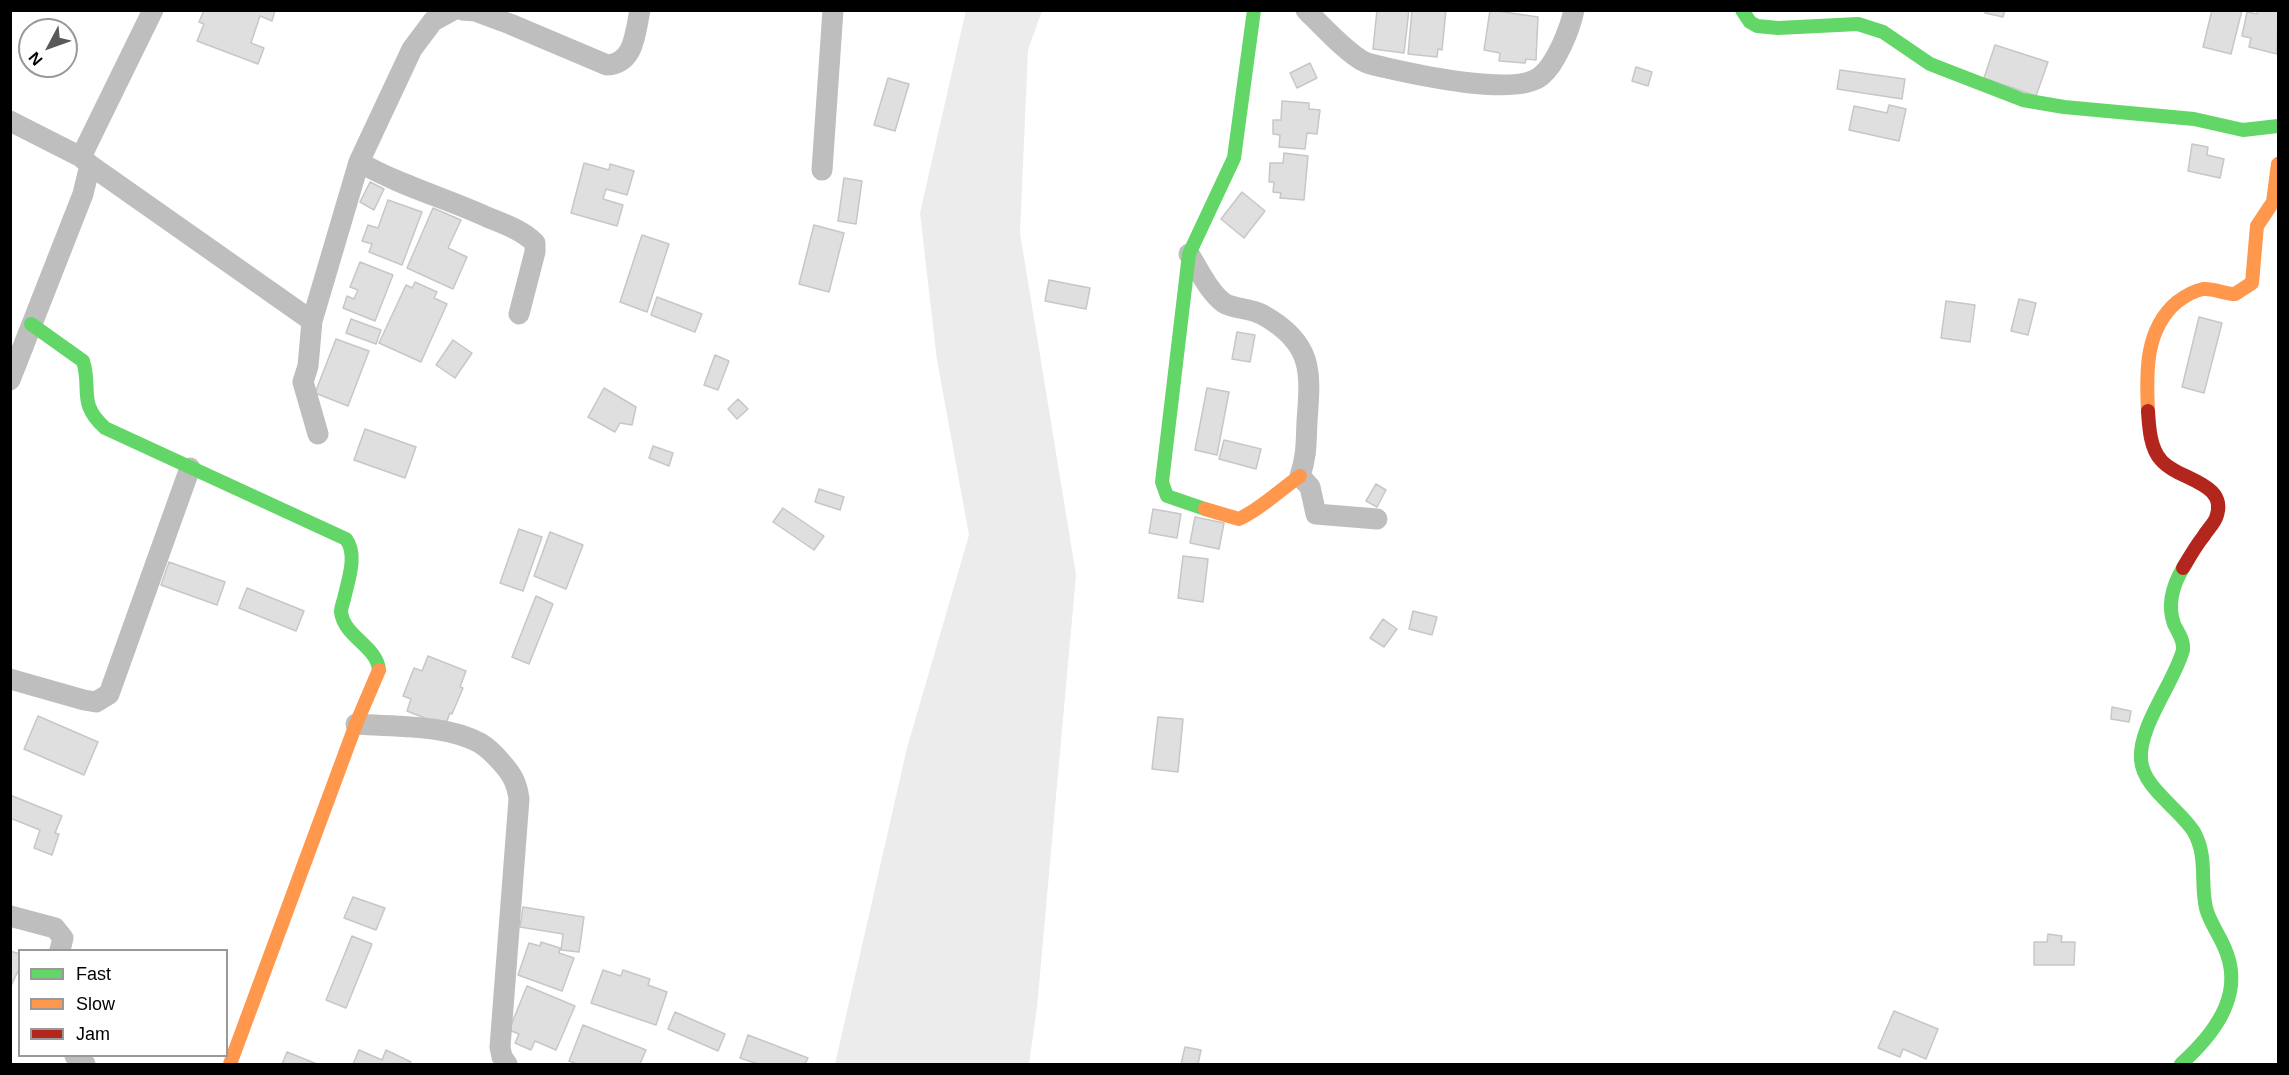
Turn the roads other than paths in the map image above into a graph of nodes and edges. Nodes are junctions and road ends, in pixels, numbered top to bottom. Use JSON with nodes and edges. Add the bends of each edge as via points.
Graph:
{"nodes":[{"id":1,"x":153,"y":10,"type":"edge"},
{"id":2,"x":453,"y":10,"type":"edge"},
{"id":3,"x":462,"y":10,"type":"edge"},
{"id":4,"x":640,"y":10,"type":"edge"},
{"id":5,"x":833,"y":10,"type":"edge"},
{"id":6,"x":1254,"y":10,"type":"edge"},
{"id":7,"x":1306,"y":10,"type":"edge"},
{"id":8,"x":1574,"y":10,"type":"edge"},
{"id":9,"x":1742,"y":10,"type":"edge"},
{"id":10,"x":10,"y":121,"type":"edge"},
{"id":11,"x":2278,"y":126,"type":"edge"},
{"id":12,"x":85,"y":161,"type":"junction"},
{"id":13,"x":359,"y":162,"type":"junction"},
{"id":14,"x":2278,"y":164,"type":"edge"},
{"id":15,"x":822,"y":170,"type":"dead end"},
{"id":16,"x":1189,"y":254,"type":"junction"},
{"id":17,"x":519,"y":314,"type":"dead end"},
{"id":18,"x":312,"y":321,"type":"junction"},
{"id":19,"x":31,"y":324,"type":"junction"},
{"id":20,"x":10,"y":380,"type":"edge"},
{"id":21,"x":318,"y":434,"type":"dead end"},
{"id":22,"x":190,"y":468,"type":"junction"},
{"id":23,"x":1300,"y":476,"type":"junction"},
{"id":24,"x":1377,"y":519,"type":"dead end"},
{"id":25,"x":10,"y":679,"type":"edge"},
{"id":26,"x":356,"y":724,"type":"junction"},
{"id":27,"x":10,"y":916,"type":"edge"},
{"id":28,"x":60,"y":949,"type":"edge"},
{"id":29,"x":230,"y":1065,"type":"edge"},
{"id":30,"x":507,"y":1065,"type":"edge"},
{"id":31,"x":2181,"y":1065,"type":"edge"}],
"edges":[{"from":1,"to":12,"type":"street"},
{"from":2,"to":13,"type":"street","via":[[433,21],[412,50]]},
{"from":3,"to":4,"type":"street","via":[[510,24],[606,65],[621,62],[628,55]]},
{"from":5,"to":15,"type":"street"},
{"from":6,"to":16,"type":"street","via":[[1234,158]]},
{"from":7,"to":8,"type":"street","via":[[1364,62],[1482,84],[1519,84],[1541,77],[1560,48]]},
{"from":9,"to":11,"type":"street","via":[[1757,26],[1858,24],[1883,32],[1930,64],[2023,100],[2194,119],[2243,130]]},
{"from":10,"to":12,"type":"street"},
{"from":12,"to":18,"type":"street"},
{"from":12,"to":19,"type":"street","via":[[83,195]]},
{"from":13,"to":17,"type":"street","via":[[526,234],[535,243],[535,252]]},
{"from":13,"to":18,"type":"street"},
{"from":14,"to":31,"type":"street","via":[[2273,202],[2257,226],[2252,283],[2241,292],[2228,294],[2195,290],[2175,303],[2153,336],[2147,369],[2150,426],[2158,457],[2181,475],[2208,486],[2218,500],[2212,526],[2175,585],[2171,607],[2175,625],[2184,638],[2183,652],[2141,747],[2140,760],[2142,772],[2199,840],[2208,916],[2230,962],[2230,991],[2223,1016],[2209,1038]]},
{"from":16,"to":23,"type":"street","via":[[1224,303],[1263,315],[1282,328],[1304,353],[1310,380],[1307,455]]},
{"from":16,"to":23,"type":"street","via":[[1164,449],[1162,482],[1167,496],[1239,519]]},
{"from":18,"to":21,"type":"street","via":[[303,382]]},
{"from":19,"to":20,"type":"street"},
{"from":19,"to":22,"type":"street","via":[[83,361],[87,401],[98,422]]},
{"from":22,"to":25,"type":"street","via":[[109,694],[96,702]]},
{"from":22,"to":26,"type":"street","via":[[346,539],[351,546],[341,612],[347,626],[378,659],[380,672]]},
{"from":23,"to":24,"type":"street","via":[[1310,487],[1316,514]]},
{"from":26,"to":29,"type":"street"},
{"from":26,"to":30,"type":"street","via":[[440,730],[469,738],[482,744],[512,774],[518,787],[500,1047]]},
{"from":27,"to":28,"type":"street","via":[[55,928],[63,938]]}]}
